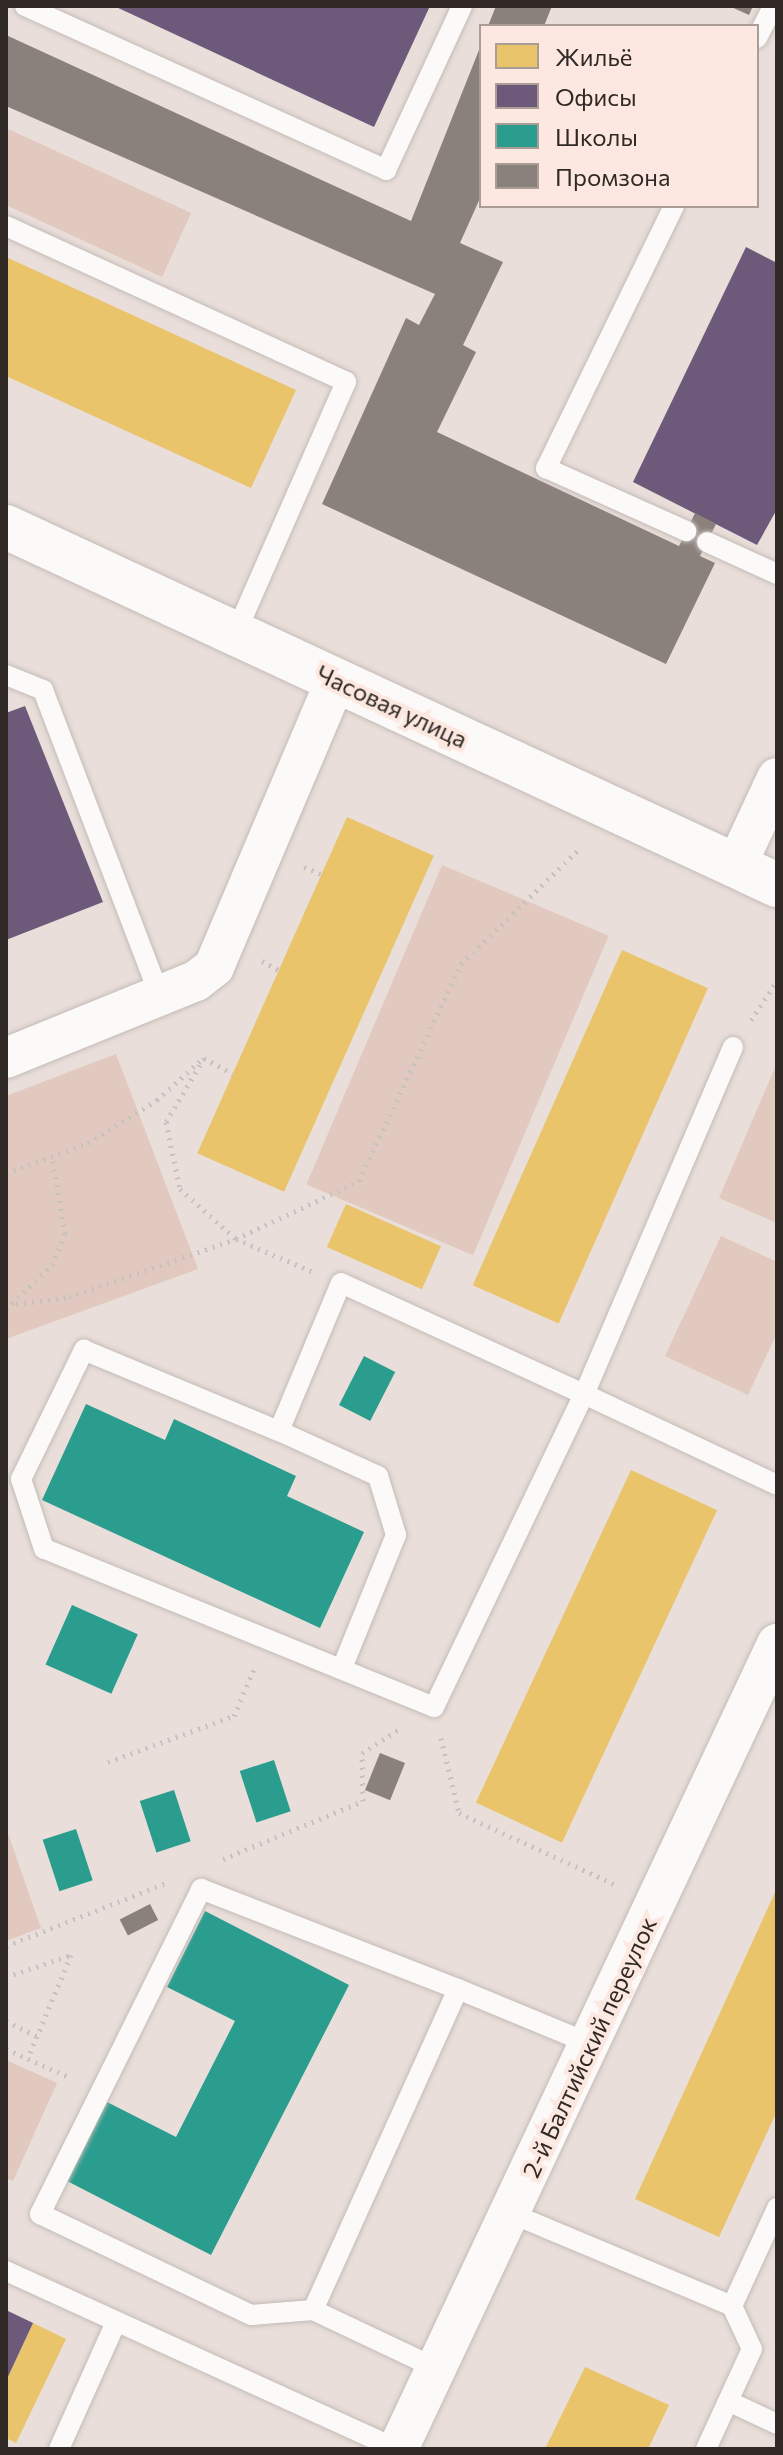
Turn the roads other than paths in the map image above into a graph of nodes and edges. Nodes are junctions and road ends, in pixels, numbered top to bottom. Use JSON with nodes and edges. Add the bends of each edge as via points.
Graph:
{"nodes":[{"id":1,"x":25,"y":6,"type":"edge"},
{"id":2,"x":462,"y":6,"type":"edge"},
{"id":3,"x":773,"y":6,"type":"edge"},
{"id":4,"x":759,"y":34,"type":"edge"},
{"id":5,"x":673,"y":208,"type":"edge"},
{"id":6,"x":6,"y":226,"type":"edge"},
{"id":7,"x":6,"y":527,"type":"edge"},
{"id":8,"x":686,"y":531,"type":"dead end"},
{"id":9,"x":707,"y":542,"type":"dead end"},
{"id":10,"x":777,"y":574,"type":"edge"},
{"id":11,"x":236,"y":633,"type":"junction"},
{"id":12,"x":6,"y":675,"type":"edge"},
{"id":13,"x":336,"y":680,"type":"junction"},
{"id":14,"x":777,"y":778,"type":"edge"},
{"id":15,"x":736,"y":866,"type":"junction"},
{"id":16,"x":777,"y":885,"type":"edge"},
{"id":17,"x":160,"y":997,"type":"junction"},
{"id":18,"x":733,"y":1047,"type":"road end"},
{"id":19,"x":6,"y":1058,"type":"edge"},
{"id":20,"x":584,"y":1394,"type":"junction"},
{"id":21,"x":279,"y":1431,"type":"junction"},
{"id":22,"x":777,"y":1485,"type":"edge"},
{"id":23,"x":777,"y":1644,"type":"edge"},
{"id":24,"x":342,"y":1668,"type":"junction"},
{"id":25,"x":458,"y":1989,"type":"junction"},
{"id":26,"x":591,"y":2044,"type":"junction"},
{"id":27,"x":777,"y":2208,"type":"edge"},
{"id":28,"x":510,"y":2213,"type":"junction"},
{"id":29,"x":6,"y":2271,"type":"edge"},
{"id":30,"x":732,"y":2306,"type":"junction"},
{"id":31,"x":313,"y":2310,"type":"junction"},
{"id":32,"x":116,"y":2322,"type":"junction"},
{"id":33,"x":438,"y":2369,"type":"junction"},
{"id":34,"x":730,"y":2402,"type":"junction"},
{"id":35,"x":777,"y":2424,"type":"edge"},
{"id":36,"x":59,"y":2449,"type":"edge"},
{"id":37,"x":397,"y":2449,"type":"edge"},
{"id":38,"x":706,"y":2449,"type":"edge"}],
"edges":[{"from":1,"to":2,"type":"lane","via":[[386,170]]},
{"from":3,"to":4,"type":"lane"},
{"from":5,"to":8,"type":"lane","via":[[546,468]]},
{"from":6,"to":11,"type":"lane","via":[[346,382]]},
{"from":7,"to":11,"type":"street","name":"Часовая улица"},
{"from":9,"to":10,"type":"lane"},
{"from":11,"to":13,"type":"street","name":"Часовая улица"},
{"from":12,"to":17,"type":"lane","via":[[43,690]]},
{"from":13,"to":15,"type":"street","name":"Часовая улица"},
{"from":13,"to":17,"type":"street","via":[[227,945],[196,981]]},
{"from":14,"to":15,"type":"street"},
{"from":15,"to":16,"type":"street","name":"Часовая улица"},
{"from":17,"to":19,"type":"street"},
{"from":18,"to":20,"type":"lane"},
{"from":20,"to":21,"type":"lane","via":[[341,1283]]},
{"from":20,"to":22,"type":"lane"},
{"from":20,"to":24,"type":"lane","via":[[434,1707]]},
{"from":21,"to":24,"type":"lane","via":[[378,1476],[396,1535]]},
{"from":21,"to":24,"type":"lane","via":[[84,1350],[21,1479],[44,1549]]},
{"from":23,"to":26,"type":"street","name":"2-й Балтийский переулок"},
{"from":25,"to":26,"type":"lane"},
{"from":25,"to":31,"type":"lane"},
{"from":25,"to":31,"type":"lane","via":[[201,1889],[40,2214],[251,2315]]},
{"from":26,"to":28,"type":"street","name":"2-й Балтийский переулок"},
{"from":27,"to":30,"type":"lane"},
{"from":28,"to":30,"type":"lane"},
{"from":28,"to":33,"type":"street","name":"2-й Балтийский переулок"},
{"from":29,"to":32,"type":"lane"},
{"from":30,"to":34,"type":"lane","via":[[752,2349]]},
{"from":31,"to":33,"type":"lane"},
{"from":32,"to":36,"type":"lane"},
{"from":32,"to":37,"type":"lane"},
{"from":33,"to":37,"type":"street","name":"2-й Балтийский переулок"},
{"from":34,"to":35,"type":"lane"},
{"from":34,"to":38,"type":"lane"}]}
